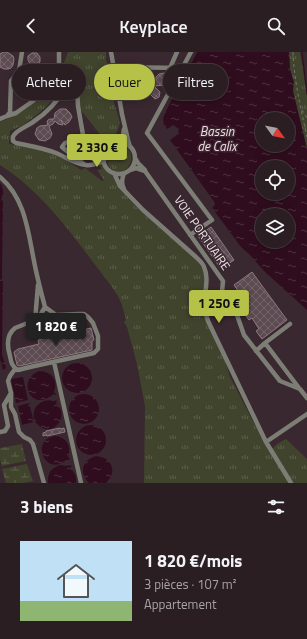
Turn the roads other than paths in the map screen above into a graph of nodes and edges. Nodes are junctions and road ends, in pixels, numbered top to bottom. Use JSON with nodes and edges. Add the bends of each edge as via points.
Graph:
{"nodes":[{"id":1,"x":22,"y":52,"type":"edge"},
{"id":2,"x":59,"y":52,"type":"edge"},
{"id":3,"x":111,"y":52,"type":"edge"},
{"id":4,"x":177,"y":52,"type":"edge"},
{"id":5,"x":191,"y":52,"type":"edge"},
{"id":6,"x":113,"y":64,"type":"edge"},
{"id":7,"x":172,"y":64,"type":"edge"},
{"id":8,"x":185,"y":64,"type":"edge"},
{"id":9,"x":119,"y":100,"type":"edge"},
{"id":10,"x":165,"y":100,"type":"edge"},
{"id":11,"x":122,"y":114,"type":"junction"},
{"id":12,"x":8,"y":116,"type":"junction"},
{"id":13,"x":0,"y":119,"type":"edge"},
{"id":14,"x":118,"y":143,"type":"junction"},
{"id":15,"x":110,"y":146,"type":"junction"},
{"id":16,"x":130,"y":147,"type":"junction"},
{"id":17,"x":82,"y":148,"type":"junction"},
{"id":18,"x":74,"y":157,"type":"junction"},
{"id":19,"x":135,"y":158,"type":"junction"},
{"id":20,"x":101,"y":162,"type":"junction"},
{"id":21,"x":85,"y":165,"type":"junction"},
{"id":22,"x":130,"y":170,"type":"junction"},
{"id":23,"x":146,"y":172,"type":"junction"},
{"id":24,"x":114,"y":173,"type":"junction"},
{"id":25,"x":124,"y":173,"type":"junction"},
{"id":26,"x":0,"y":177,"type":"edge"},
{"id":27,"x":126,"y":192,"type":"junction"},
{"id":28,"x":190,"y":235,"type":"junction"},
{"id":29,"x":39,"y":281,"type":"junction"},
{"id":30,"x":45,"y":307,"type":"junction"},
{"id":31,"x":35,"y":320,"type":"junction"},
{"id":32,"x":290,"y":324,"type":"dead end"},
{"id":33,"x":265,"y":344,"type":"junction"},
{"id":34,"x":256,"y":351,"type":"junction"},
{"id":35,"x":54,"y":362,"type":"junction"},
{"id":36,"x":15,"y":369,"type":"junction"},
{"id":37,"x":300,"y":389,"type":"junction"},
{"id":38,"x":11,"y":393,"type":"junction"},
{"id":39,"x":307,"y":397,"type":"edge"},
{"id":40,"x":6,"y":400,"type":"junction"},
{"id":41,"x":0,"y":401,"type":"edge"},
{"id":42,"x":307,"y":414,"type":"edge"},
{"id":43,"x":0,"y":432,"type":"edge"},
{"id":44,"x":266,"y":442,"type":"junction"},
{"id":45,"x":44,"y":483,"type":"edge"},
{"id":46,"x":81,"y":483,"type":"edge"},
{"id":47,"x":291,"y":483,"type":"edge"}],
"edges":[{"from":1,"to":12,"type":"street","via":[[19,71],[11,81]]},
{"from":2,"to":12,"type":"street","via":[[58,68],[51,82],[33,101]]},
{"from":3,"to":6,"type":"street"},
{"from":4,"to":7,"type":"street"},
{"from":5,"to":8,"type":"street"},
{"from":9,"to":11,"type":"street"},
{"from":10,"to":28,"type":"street","via":[[147,133],[212,220]]},
{"from":11,"to":14,"type":"street","via":[[124,131]]},
{"from":11,"to":16,"type":"street"},
{"from":12,"to":13,"type":"street"},
{"from":14,"to":15,"type":"street"},
{"from":14,"to":16,"type":"street"},
{"from":15,"to":20,"type":"street"},
{"from":15,"to":21,"type":"street","via":[[83,135],[78,87],[73,83],[70,83],[44,114],[12,139],[16,143],[50,151]]},
{"from":16,"to":19,"type":"street"},
{"from":17,"to":18,"type":"street","via":[[80,147]]},
{"from":17,"to":18,"type":"street","via":[[76,139],[65,143],[62,147]]},
{"from":17,"to":20,"type":"street","via":[[88,156]]},
{"from":18,"to":21,"type":"street"},
{"from":19,"to":22,"type":"street"},
{"from":19,"to":23,"type":"street","name":"VOIE PORTUAIRE"},
{"from":20,"to":21,"type":"street"},
{"from":20,"to":24,"type":"street"},
{"from":22,"to":23,"type":"street","via":[[136,168]]},
{"from":22,"to":25,"type":"street"},
{"from":23,"to":28,"type":"street","name":"VOIE PORTUAIRE"},
{"from":24,"to":25,"type":"street"},
{"from":24,"to":27,"type":"street"},
{"from":25,"to":27,"type":"street","via":[[122,186]]},
{"from":26,"to":29,"type":"street","via":[[20,203]]},
{"from":27,"to":44,"type":"street","via":[[204,266],[207,280],[204,299],[208,321]]},
{"from":28,"to":34,"type":"street","name":"VOIE PORTUAIRE","via":[[223,281],[222,292],[237,315],[244,335]]},
{"from":29,"to":30,"type":"street"},
{"from":29,"to":31,"type":"street"},
{"from":30,"to":31,"type":"street"},
{"from":30,"to":35,"type":"street","via":[[56,315],[84,314],[93,324],[98,336],[98,349],[94,353]]},
{"from":31,"to":36,"type":"street","via":[[15,328],[8,337],[11,363]]},
{"from":32,"to":33,"type":"street"},
{"from":33,"to":34,"type":"street"},
{"from":33,"to":37,"type":"street"},
{"from":34,"to":37,"type":"street","name":"VOIE PORTUAIRE","via":[[280,381]]},
{"from":35,"to":36,"type":"street"},
{"from":35,"to":46,"type":"street"},
{"from":36,"to":38,"type":"street","via":[[8,380]]},
{"from":37,"to":39,"type":"street","name":"VOIE PORTUAIRE"},
{"from":38,"to":40,"type":"street"},
{"from":38,"to":45,"type":"street","via":[[11,407],[19,432],[33,444]]},
{"from":40,"to":41,"type":"street"},
{"from":40,"to":43,"type":"street","via":[[4,405],[8,426],[5,431]]},
{"from":42,"to":44,"type":"street"},
{"from":44,"to":47,"type":"street"}]}
